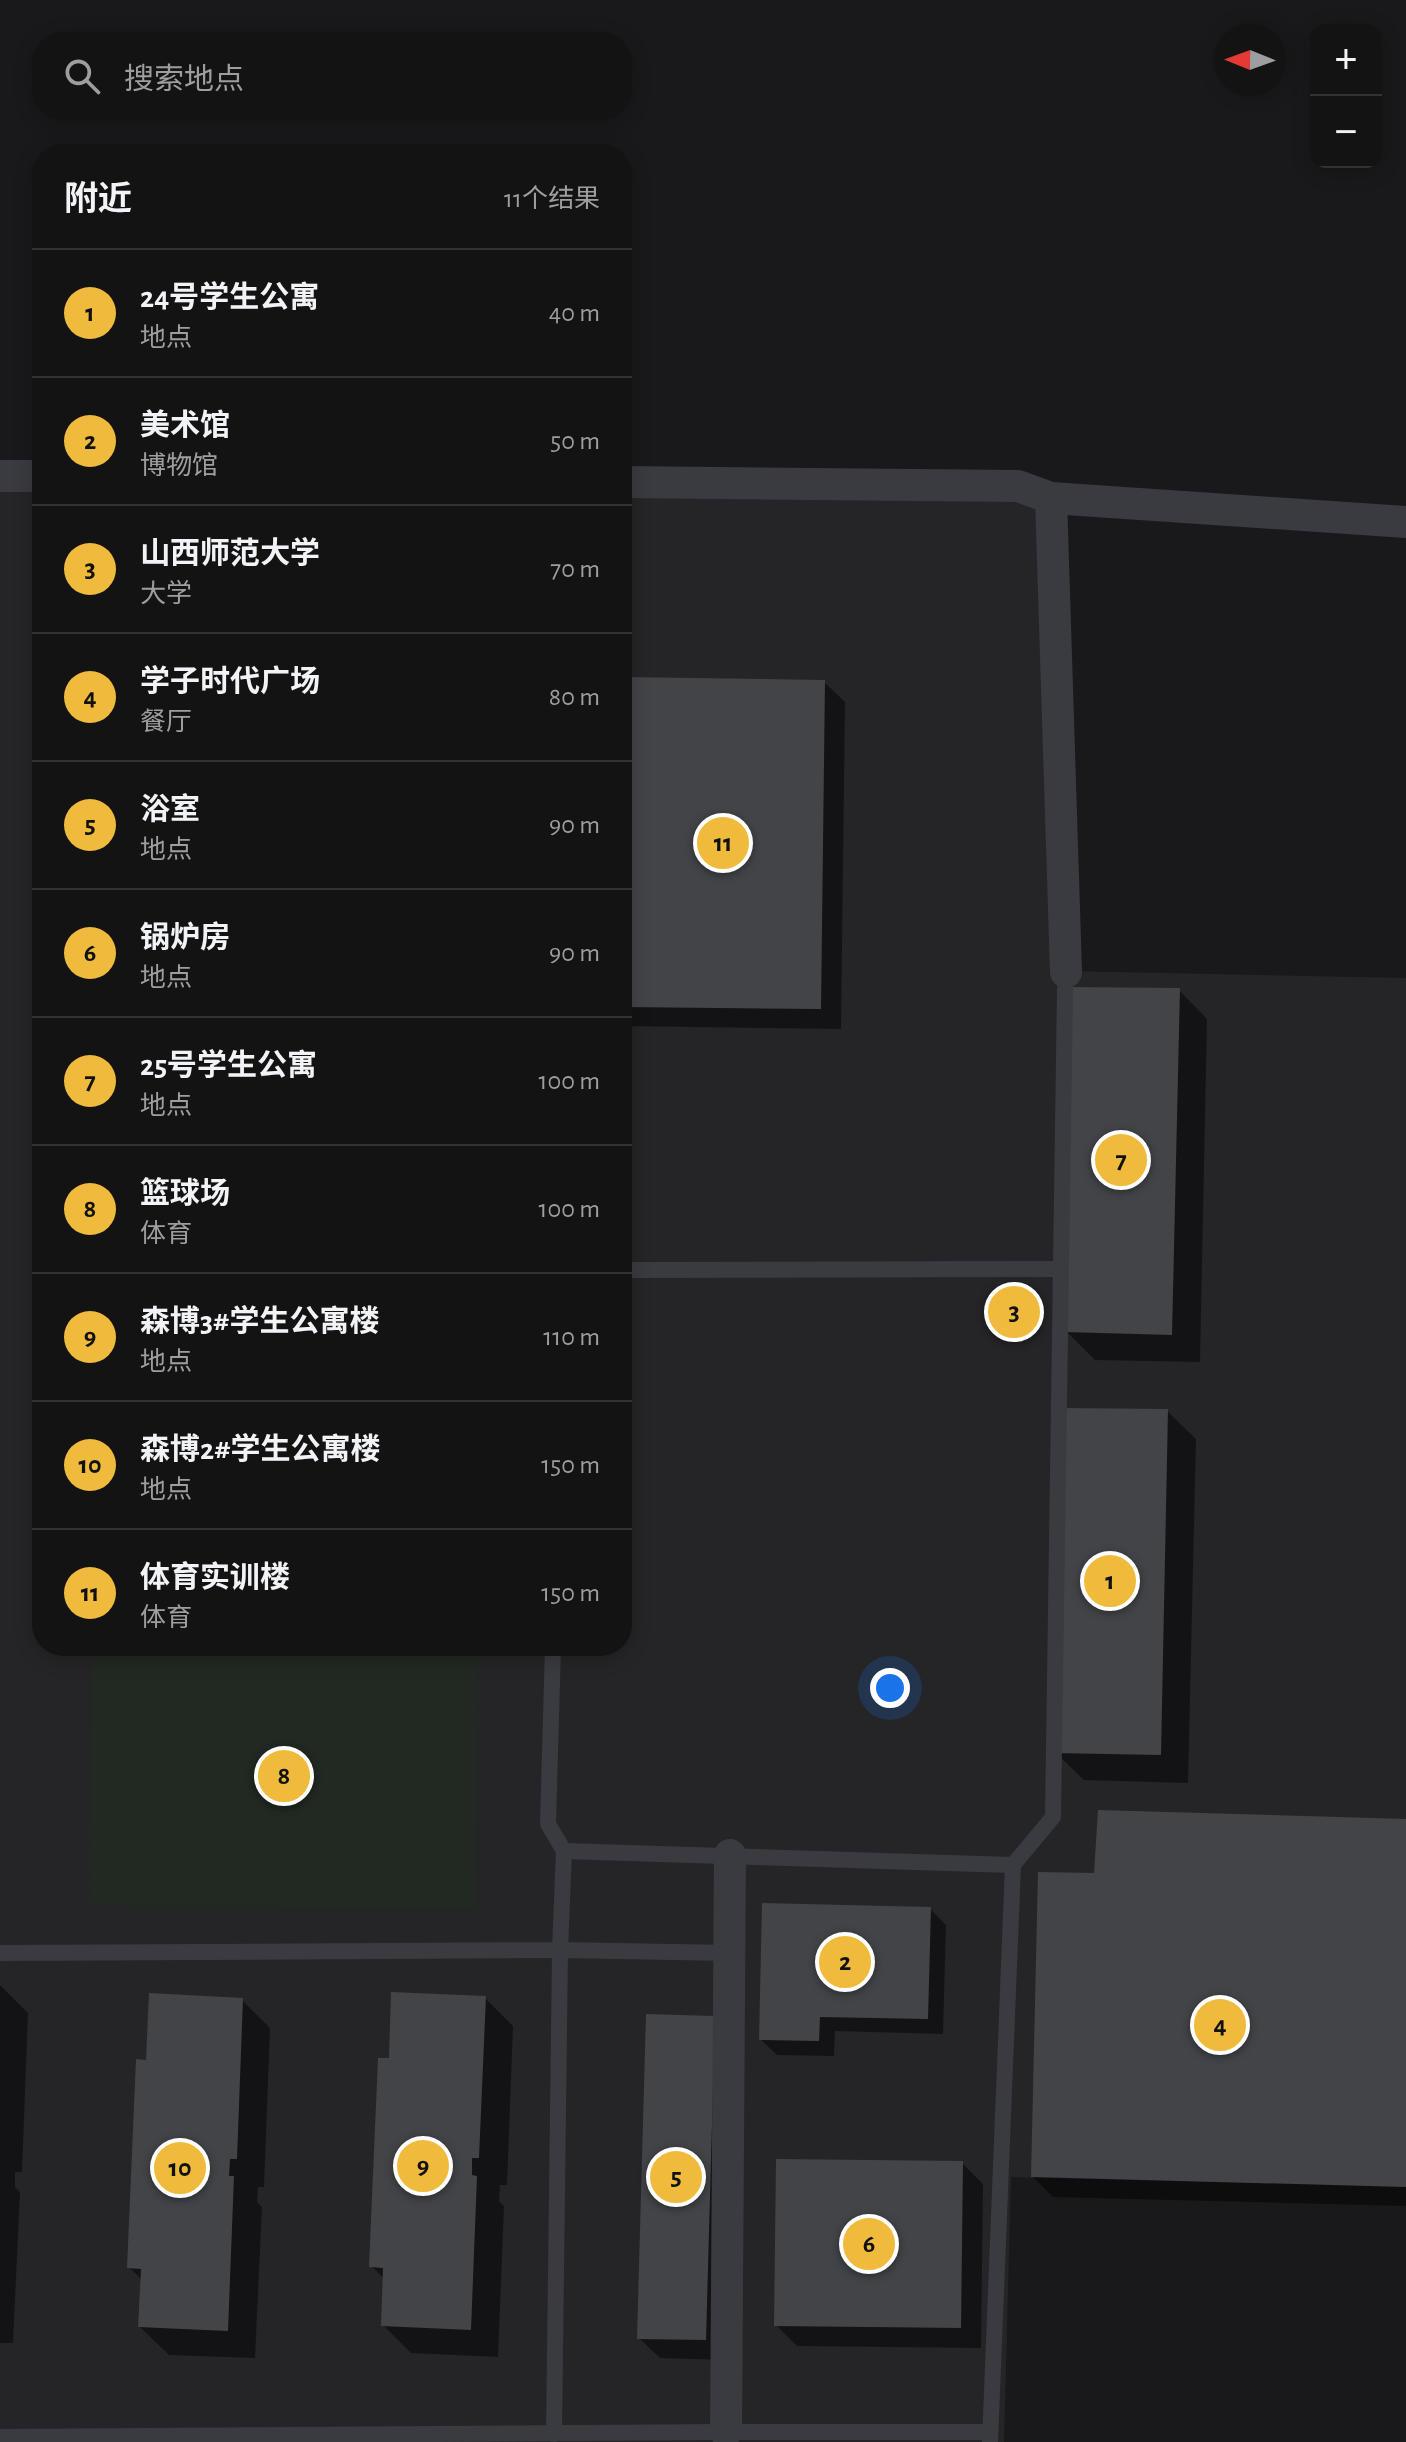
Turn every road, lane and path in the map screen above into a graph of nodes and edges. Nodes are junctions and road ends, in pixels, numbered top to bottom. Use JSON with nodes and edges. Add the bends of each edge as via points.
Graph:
{"nodes":[{"id":1,"x":0,"y":476,"type":"edge"},
{"id":2,"x":32,"y":476,"type":"edge"},
{"id":3,"x":632,"y":482,"type":"edge"},
{"id":4,"x":1051,"y":498,"type":"junction"},
{"id":5,"x":1406,"y":522,"type":"edge"},
{"id":6,"x":1065,"y":980,"type":"joint"},
{"id":7,"x":1060,"y":1269,"type":"junction"},
{"id":8,"x":632,"y":1270,"type":"edge"},
{"id":9,"x":553,"y":1656,"type":"edge"},
{"id":10,"x":564,"y":1851,"type":"junction"},
{"id":11,"x":730,"y":1855,"type":"junction"},
{"id":12,"x":1013,"y":1865,"type":"junction"},
{"id":13,"x":560,"y":1950,"type":"junction"},
{"id":14,"x":0,"y":1953,"type":"edge"},
{"id":15,"x":730,"y":1953,"type":"junction"},
{"id":16,"x":726,"y":2432,"type":"junction"},
{"id":17,"x":554,"y":2434,"type":"junction"},
{"id":18,"x":0,"y":2437,"type":"edge"},
{"id":19,"x":990,"y":2437,"type":"edge"}],
"edges":[{"from":1,"to":2,"type":"street"},
{"from":3,"to":4,"type":"street","via":[[1018,486]]},
{"from":4,"to":5,"type":"street"},
{"from":4,"to":6,"type":"street"},
{"from":6,"to":7,"type":"lane"},
{"from":7,"to":8,"type":"lane"},
{"from":7,"to":12,"type":"lane","via":[[1053,1817]]},
{"from":9,"to":10,"type":"lane","via":[[548,1824]]},
{"from":10,"to":11,"type":"lane"},
{"from":10,"to":13,"type":"lane"},
{"from":11,"to":12,"type":"lane"},
{"from":11,"to":15,"type":"street"},
{"from":12,"to":19,"type":"lane"},
{"from":13,"to":14,"type":"lane"},
{"from":13,"to":15,"type":"lane"},
{"from":13,"to":17,"type":"lane"},
{"from":15,"to":16,"type":"street"},
{"from":16,"to":17,"type":"lane"},
{"from":16,"to":19,"type":"lane"},
{"from":17,"to":18,"type":"lane"}]}
